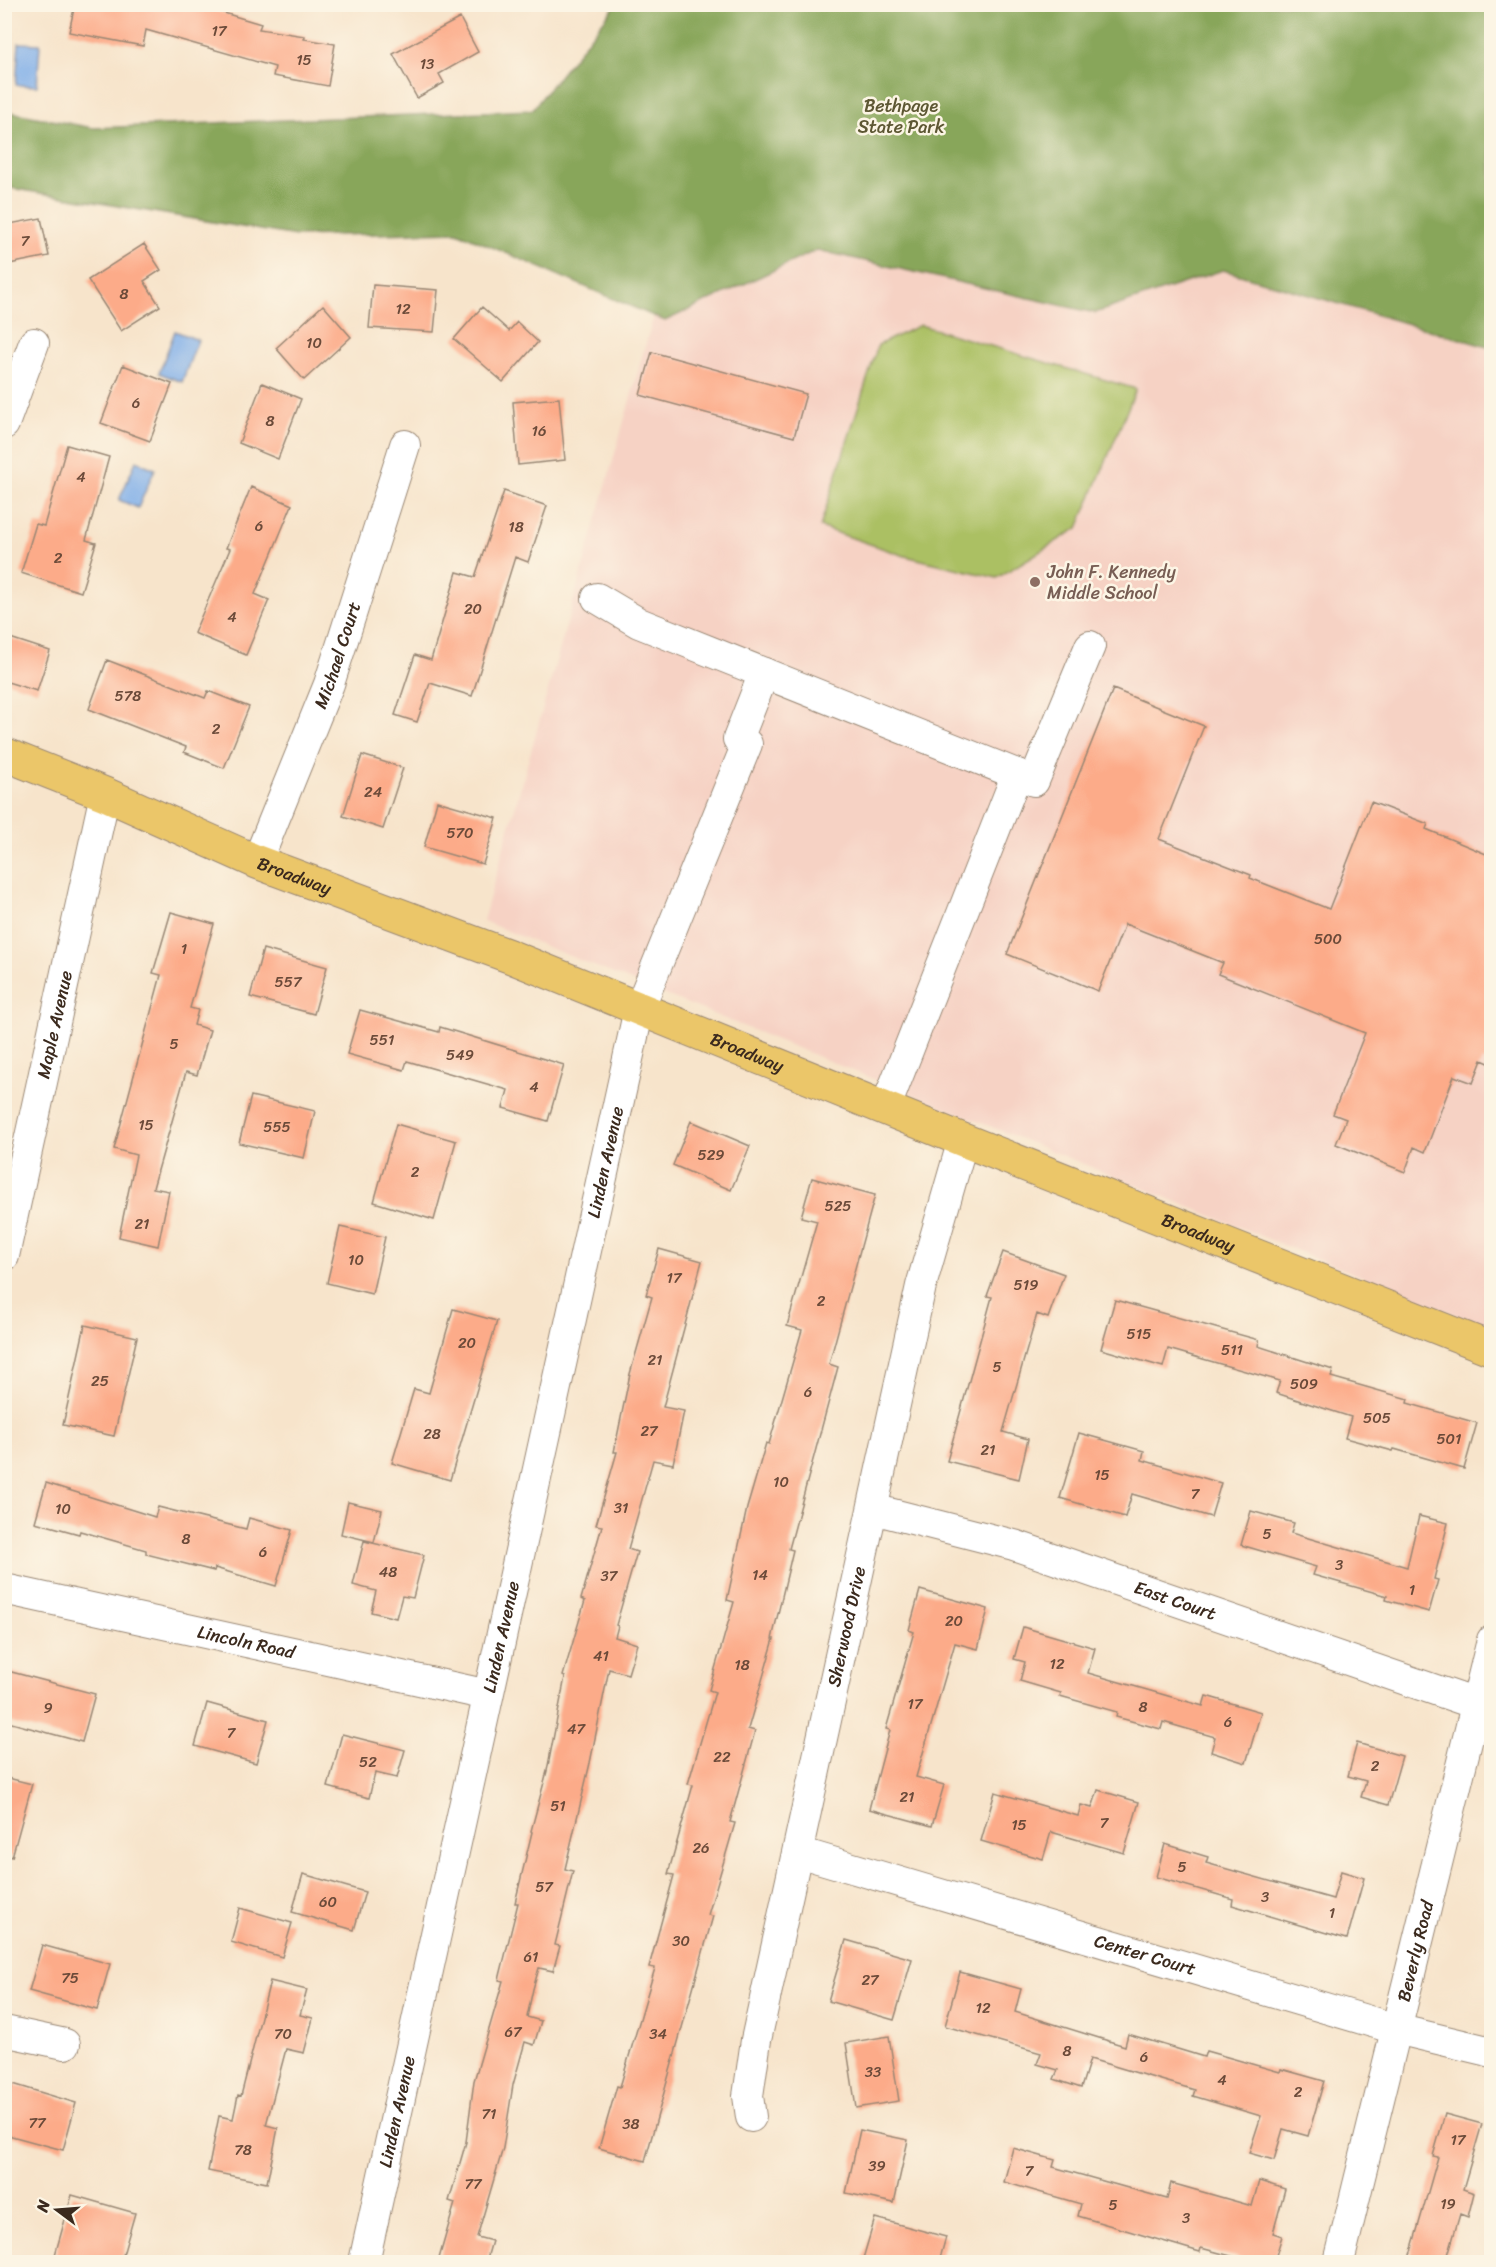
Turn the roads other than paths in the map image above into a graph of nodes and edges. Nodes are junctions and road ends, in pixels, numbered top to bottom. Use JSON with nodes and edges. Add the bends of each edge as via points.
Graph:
{"nodes":[{"id":1,"x":34,"y":343,"type":"dead end"},
{"id":2,"x":4,"y":424,"type":"edge"},
{"id":3,"x":405,"y":445,"type":"dead end"},
{"id":4,"x":597,"y":598,"type":"dead end"},
{"id":5,"x":1090,"y":646,"type":"dead end"},
{"id":6,"x":764,"y":673,"type":"junction"},
{"id":7,"x":4,"y":754,"type":"edge"},
{"id":8,"x":1017,"y":774,"type":"junction"},
{"id":9,"x":105,"y":794,"type":"junction"},
{"id":10,"x":257,"y":862,"type":"junction"},
{"id":11,"x":639,"y":1010,"type":"junction"},
{"id":12,"x":885,"y":1108,"type":"junction"},
{"id":13,"x":963,"y":1140,"type":"junction"},
{"id":14,"x":4,"y":1256,"type":"edge"},
{"id":15,"x":1491,"y":1349,"type":"edge"},
{"id":16,"x":873,"y":1509,"type":"junction"},
{"id":17,"x":4,"y":1589,"type":"edge"},
{"id":18,"x":1491,"y":1640,"type":"edge"},
{"id":19,"x":488,"y":1695,"type":"junction"},
{"id":20,"x":1476,"y":1704,"type":"junction"},
{"id":21,"x":798,"y":1852,"type":"junction"},
{"id":22,"x":1396,"y":2029,"type":"junction"},
{"id":23,"x":4,"y":2031,"type":"edge"},
{"id":24,"x":65,"y":2044,"type":"dead end"},
{"id":25,"x":1491,"y":2052,"type":"edge"},
{"id":26,"x":751,"y":2117,"type":"dead end"},
{"id":27,"x":364,"y":2262,"type":"edge"},
{"id":28,"x":1339,"y":2262,"type":"edge"}],
"edges":[{"from":1,"to":2,"type":"street"},
{"from":3,"to":10,"type":"street","name":"Michael Court","via":[[329,684]]},
{"from":4,"to":6,"type":"street","via":[[639,623]]},
{"from":5,"to":8,"type":"street","via":[[1034,781]]},
{"from":6,"to":8,"type":"street"},
{"from":6,"to":11,"type":"street","name":"Linden Avenue","via":[[738,739],[747,744]]},
{"from":7,"to":9,"type":"main road","name":"Broadway"},
{"from":8,"to":12,"type":"street"},
{"from":9,"to":10,"type":"main road","name":"Broadway"},
{"from":9,"to":14,"type":"street","name":"Maple Avenue"},
{"from":10,"to":11,"type":"main road","name":"Broadway","via":[[509,956]]},
{"from":11,"to":12,"type":"main road","name":"Broadway"},
{"from":11,"to":19,"type":"street","name":"Linden Avenue"},
{"from":12,"to":13,"type":"main road","name":"Broadway"},
{"from":13,"to":15,"type":"main road","name":"Broadway"},
{"from":13,"to":16,"type":"street","name":"Sherwood Drive","via":[[921,1286]]},
{"from":16,"to":20,"type":"street","name":"East Court","via":[[1014,1545]]},
{"from":16,"to":21,"type":"street","name":"Sherwood Drive"},
{"from":17,"to":19,"type":"street","name":"Lincoln Road"},
{"from":18,"to":20,"type":"street","name":"Beverly Road"},
{"from":19,"to":27,"type":"street","name":"Linden Avenue"},
{"from":20,"to":22,"type":"street","name":"Beverly Road"},
{"from":21,"to":22,"type":"street","name":"Center Court"},
{"from":21,"to":26,"type":"street","name":"Sherwood Drive","via":[[752,2058],[748,2096]]},
{"from":22,"to":25,"type":"street","name":"Center Court"},
{"from":22,"to":28,"type":"street","name":"Beverly Road"},
{"from":23,"to":24,"type":"street"}]}
